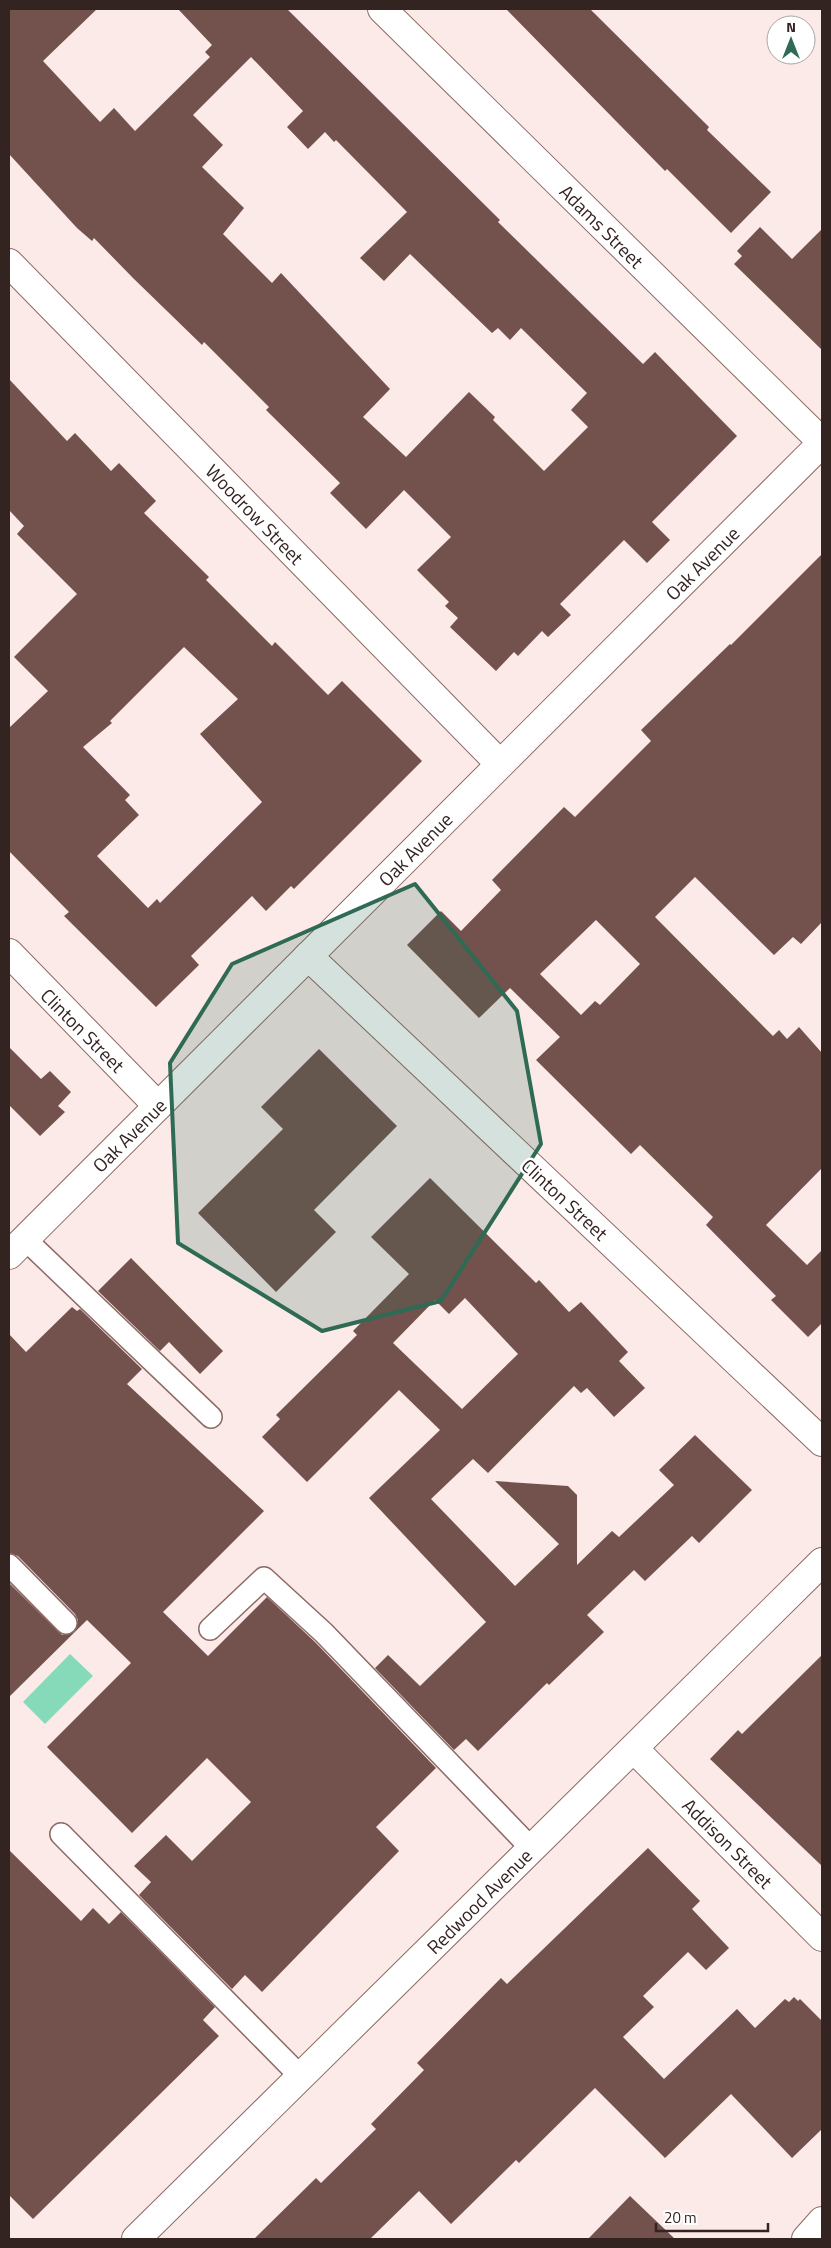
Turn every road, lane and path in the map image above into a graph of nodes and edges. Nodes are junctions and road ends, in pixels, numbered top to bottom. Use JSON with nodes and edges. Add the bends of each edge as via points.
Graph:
{"nodes":[{"id":1,"x":382,"y":9,"type":"edge"},
{"id":2,"x":9,"y":263,"type":"edge"},
{"id":3,"x":822,"y":442,"type":"edge"},
{"id":4,"x":500,"y":764,"type":"junction"},
{"id":5,"x":9,"y":954,"type":"edge"},
{"id":6,"x":308,"y":956,"type":"junction"},
{"id":7,"x":158,"y":1106,"type":"junction"},
{"id":8,"x":17,"y":1247,"type":"edge"},
{"id":9,"x":211,"y":1417,"type":"dead end"},
{"id":10,"x":822,"y":1442,"type":"edge"},
{"id":11,"x":822,"y":1562,"type":"edge"},
{"id":12,"x":9,"y":1565,"type":"edge"},
{"id":13,"x":66,"y":1623,"type":"dead end"},
{"id":14,"x":210,"y":1630,"type":"dead end"},
{"id":15,"x":634,"y":1748,"type":"junction"},
{"id":16,"x":61,"y":1834,"type":"dead end"},
{"id":17,"x":532,"y":1850,"type":"junction"},
{"id":18,"x":822,"y":1937,"type":"edge"},
{"id":19,"x":301,"y":2077,"type":"junction"},
{"id":20,"x":822,"y":2221,"type":"edge"},
{"id":21,"x":136,"y":2239,"type":"edge"},
{"id":22,"x":806,"y":2239,"type":"edge"}],
"edges":[{"from":1,"to":3,"type":"street","name":"Adams Street"},
{"from":2,"to":4,"type":"street","name":"Woodrow Street"},
{"from":3,"to":4,"type":"street","name":"Oak Avenue"},
{"from":4,"to":6,"type":"street","name":"Oak Avenue"},
{"from":5,"to":7,"type":"street","name":"Clinton Street"},
{"from":6,"to":7,"type":"street","name":"Oak Avenue"},
{"from":6,"to":10,"type":"street","name":"Clinton Street"},
{"from":7,"to":8,"type":"street","name":"Oak Avenue"},
{"from":8,"to":9,"type":"lane"},
{"from":11,"to":15,"type":"street","name":"Redwood Avenue"},
{"from":12,"to":13,"type":"lane"},
{"from":14,"to":17,"type":"lane","via":[[264,1578],[324,1633]]},
{"from":15,"to":17,"type":"street","name":"Redwood Avenue"},
{"from":15,"to":18,"type":"street","name":"Addison Street"},
{"from":16,"to":19,"type":"lane"},
{"from":17,"to":19,"type":"street","name":"Redwood Avenue"},
{"from":19,"to":21,"type":"street","name":"Redwood Avenue"},
{"from":20,"to":22,"type":"street"}]}
